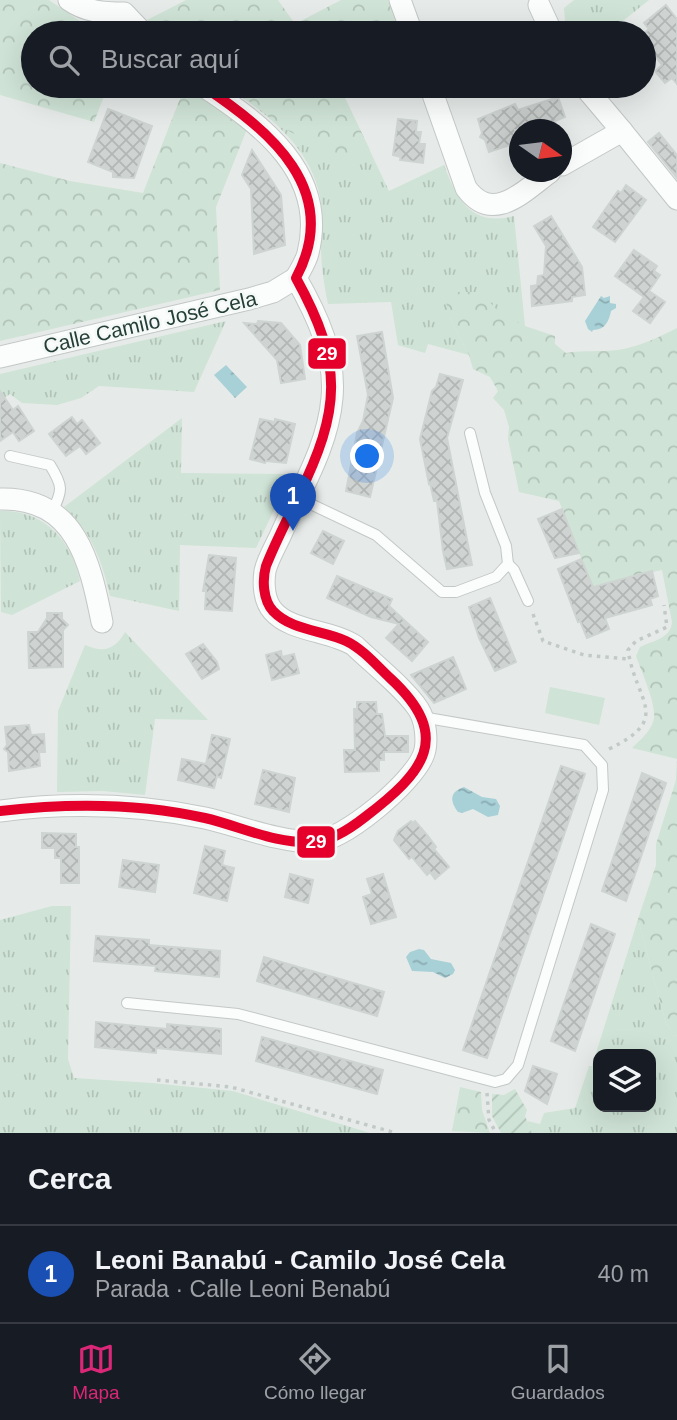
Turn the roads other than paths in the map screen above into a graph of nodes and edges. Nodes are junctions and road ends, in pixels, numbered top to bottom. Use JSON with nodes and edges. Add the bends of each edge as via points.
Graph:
{"nodes":[{"id":1,"x":69,"y":0,"type":"edge"},
{"id":2,"x":400,"y":0,"type":"edge"},
{"id":3,"x":539,"y":5,"type":"dead end"},
{"id":4,"x":121,"y":7,"type":"edge"},
{"id":5,"x":133,"y":21,"type":"edge"},
{"id":6,"x":408,"y":21,"type":"edge"},
{"id":7,"x":546,"y":21,"type":"edge"},
{"id":8,"x":220,"y":98,"type":"edge"},
{"id":9,"x":434,"y":98,"type":"edge"},
{"id":10,"x":594,"y":98,"type":"edge"},
{"id":11,"x":622,"y":131,"type":"junction"},
{"id":12,"x":572,"y":159,"type":"edge"},
{"id":13,"x":536,"y":182,"type":"edge"},
{"id":14,"x":677,"y":199,"type":"edge"},
{"id":15,"x":296,"y":278,"type":"junction"},
{"id":16,"x":0,"y":357,"type":"edge"},
{"id":17,"x":470,"y":433,"type":"dead end"},
{"id":18,"x":10,"y":456,"type":"dead end"},
{"id":19,"x":298,"y":498,"type":"junction"},
{"id":20,"x":0,"y":499,"type":"edge"},
{"id":21,"x":52,"y":512,"type":"junction"},
{"id":22,"x":508,"y":564,"type":"junction"},
{"id":23,"x":528,"y":601,"type":"road end"},
{"id":24,"x":102,"y":622,"type":"dead end"},
{"id":25,"x":422,"y":716,"type":"junction"},
{"id":26,"x":0,"y":811,"type":"edge"},
{"id":27,"x":127,"y":1003,"type":"dead end"}],
"edges":[{"from":1,"to":4,"type":"street","via":[[102,13]]},
{"from":2,"to":6,"type":"street"},
{"from":3,"to":7,"type":"street"},
{"from":4,"to":5,"type":"street"},
{"from":8,"to":15,"type":"street","via":[[254,122],[292,161],[306,187],[311,225],[308,254]]},
{"from":9,"to":13,"type":"street","via":[[466,188],[475,200],[508,202]]},
{"from":10,"to":11,"type":"street"},
{"from":11,"to":12,"type":"street"},
{"from":11,"to":14,"type":"street"},
{"from":15,"to":16,"type":"street","name":"Calle Camilo José Cela","via":[[249,299]]},
{"from":15,"to":19,"type":"street","via":[[313,308],[332,370],[326,431]]},
{"from":17,"to":22,"type":"lane"},
{"from":18,"to":21,"type":"lane","via":[[50,465],[60,481],[61,495]]},
{"from":19,"to":22,"type":"lane","via":[[376,535],[442,592],[456,592],[496,577]]},
{"from":19,"to":25,"type":"street","via":[[265,569],[266,599],[272,611],[283,620],[345,639],[412,701]]},
{"from":20,"to":21,"type":"street"},
{"from":21,"to":24,"type":"street","via":[[83,549]]},
{"from":22,"to":23,"type":"lane"},
{"from":25,"to":26,"type":"street","via":[[424,753],[415,772],[347,831],[331,839],[297,841],[134,806],[43,805]]},
{"from":25,"to":27,"type":"lane","via":[[584,745],[602,765],[603,790],[518,1065],[506,1079],[495,1082],[238,1014]]}]}
